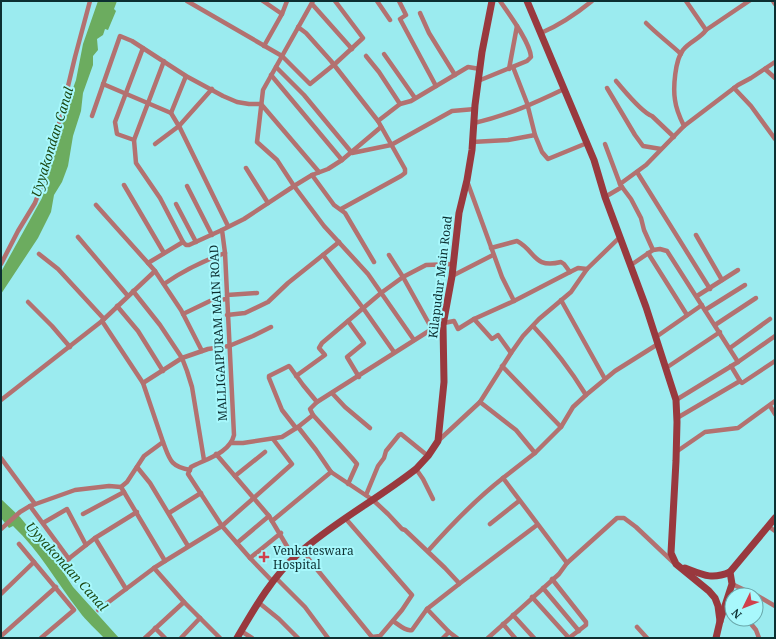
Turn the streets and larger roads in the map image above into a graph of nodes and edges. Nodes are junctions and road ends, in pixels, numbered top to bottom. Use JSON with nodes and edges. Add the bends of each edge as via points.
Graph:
{"nodes":[{"id":1,"x":90,"y":1,"type":"edge"},
{"id":2,"x":187,"y":1,"type":"edge"},
{"id":3,"x":263,"y":1,"type":"edge"},
{"id":4,"x":287,"y":1,"type":"edge"},
{"id":5,"x":335,"y":1,"type":"edge"},
{"id":6,"x":377,"y":1,"type":"edge"},
{"id":7,"x":399,"y":1,"type":"edge"},
{"id":8,"x":492,"y":1,"type":"edge"},
{"id":9,"x":500,"y":1,"type":"edge"},
{"id":10,"x":527,"y":1,"type":"edge"},
{"id":11,"x":592,"y":1,"type":"edge"},
{"id":12,"x":686,"y":1,"type":"edge"},
{"id":13,"x":749,"y":1,"type":"edge"},
{"id":14,"x":773,"y":1,"type":"edge"},
{"id":15,"x":312,"y":3,"type":"edge"},
{"id":16,"x":775,"y":4,"type":"edge"},
{"id":17,"x":420,"y":13,"type":"dead end"},
{"id":18,"x":282,"y":14,"type":"junction"},
{"id":19,"x":390,"y":20,"type":"dead end"},
{"id":20,"x":646,"y":23,"type":"dead end"},
{"id":21,"x":517,"y":26,"type":"junction"},
{"id":22,"x":298,"y":27,"type":"junction"},
{"id":23,"x":706,"y":30,"type":"junction"},
{"id":24,"x":541,"y":33,"type":"junction"},
{"id":25,"x":264,"y":46,"type":"junction"},
{"id":26,"x":143,"y":48,"type":"junction"},
{"id":27,"x":352,"y":49,"type":"junction"},
{"id":28,"x":384,"y":54,"type":"dead end"},
{"id":29,"x":680,"y":54,"type":"junction"},
{"id":30,"x":282,"y":56,"type":"junction"},
{"id":31,"x":366,"y":56,"type":"dead end"},
{"id":32,"x":164,"y":61,"type":"junction"},
{"id":33,"x":775,"y":62,"type":"edge"},
{"id":34,"x":333,"y":65,"type":"junction"},
{"id":35,"x":276,"y":67,"type":"junction"},
{"id":36,"x":511,"y":68,"type":"junction"},
{"id":37,"x":480,"y":69,"type":"junction"},
{"id":38,"x":765,"y":69,"type":"junction"},
{"id":39,"x":271,"y":75,"type":"junction"},
{"id":40,"x":455,"y":75,"type":"junction"},
{"id":41,"x":186,"y":76,"type":"junction"},
{"id":42,"x":775,"y":78,"type":"edge"},
{"id":43,"x":478,"y":81,"type":"junction"},
{"id":44,"x":616,"y":81,"type":"dead end"},
{"id":45,"x":103,"y":84,"type":"junction"},
{"id":46,"x":436,"y":86,"type":"junction"},
{"id":47,"x":607,"y":88,"type":"dead end"},
{"id":48,"x":734,"y":88,"type":"junction"},
{"id":49,"x":212,"y":89,"type":"junction"},
{"id":50,"x":564,"y":89,"type":"junction"},
{"id":51,"x":126,"y":93,"type":"junction"},
{"id":52,"x":415,"y":98,"type":"junction"},
{"id":53,"x":149,"y":103,"type":"junction"},
{"id":54,"x":261,"y":104,"type":"junction"},
{"id":55,"x":400,"y":104,"type":"junction"},
{"id":56,"x":528,"y":106,"type":"junction"},
{"id":57,"x":475,"y":109,"type":"junction"},
{"id":58,"x":171,"y":113,"type":"junction"},
{"id":59,"x":92,"y":116,"type":"dead end"},
{"id":60,"x":378,"y":121,"type":"junction"},
{"id":61,"x":474,"y":123,"type":"junction"},
{"id":62,"x":179,"y":126,"type":"junction"},
{"id":63,"x":684,"y":126,"type":"junction"},
{"id":64,"x":380,"y":127,"type":"junction"},
{"id":65,"x":534,"y":135,"type":"junction"},
{"id":66,"x":674,"y":137,"type":"junction"},
{"id":67,"x":775,"y":139,"type":"edge"},
{"id":68,"x":134,"y":140,"type":"junction"},
{"id":69,"x":472,"y":142,"type":"junction"},
{"id":70,"x":587,"y":143,"type":"junction"},
{"id":71,"x":155,"y":144,"type":"dead end"},
{"id":72,"x":605,"y":144,"type":"dead end"},
{"id":73,"x":391,"y":145,"type":"junction"},
{"id":74,"x":661,"y":149,"type":"junction"},
{"id":75,"x":352,"y":153,"type":"junction"},
{"id":76,"x":342,"y":160,"type":"junction"},
{"id":77,"x":246,"y":168,"type":"dead end"},
{"id":78,"x":319,"y":172,"type":"junction"},
{"id":79,"x":637,"y":172,"type":"junction"},
{"id":80,"x":312,"y":175,"type":"junction"},
{"id":81,"x":467,"y":180,"type":"junction"},
{"id":82,"x":124,"y":185,"type":"dead end"},
{"id":83,"x":621,"y":185,"type":"junction"},
{"id":84,"x":187,"y":186,"type":"dead end"},
{"id":85,"x":294,"y":186,"type":"junction"},
{"id":86,"x":605,"y":196,"type":"junction"},
{"id":87,"x":268,"y":203,"type":"junction"},
{"id":88,"x":176,"y":204,"type":"dead end"},
{"id":89,"x":96,"y":205,"type":"dead end"},
{"id":90,"x":341,"y":209,"type":"junction"},
{"id":91,"x":228,"y":226,"type":"junction"},
{"id":92,"x":222,"y":230,"type":"junction"},
{"id":93,"x":212,"y":235,"type":"junction"},
{"id":94,"x":696,"y":235,"type":"dead end"},
{"id":95,"x":78,"y":237,"type":"dead end"},
{"id":96,"x":620,"y":237,"type":"junction"},
{"id":97,"x":183,"y":242,"type":"junction"},
{"id":98,"x":196,"y":242,"type":"junction"},
{"id":99,"x":339,"y":242,"type":"junction"},
{"id":100,"x":491,"y":248,"type":"junction"},
{"id":101,"x":653,"y":250,"type":"junction"},
{"id":102,"x":164,"y":253,"type":"junction"},
{"id":103,"x":225,"y":253,"type":"junction"},
{"id":104,"x":648,"y":253,"type":"junction"},
{"id":105,"x":40,"y":254,"type":"dead end"},
{"id":106,"x":493,"y":254,"type":"junction"},
{"id":107,"x":322,"y":255,"type":"junction"},
{"id":108,"x":389,"y":255,"type":"dead end"},
{"id":109,"x":374,"y":262,"type":"dead end"},
{"id":110,"x":148,"y":263,"type":"junction"},
{"id":111,"x":1,"y":264,"type":"edge"},
{"id":112,"x":453,"y":264,"type":"junction"},
{"id":113,"x":631,"y":265,"type":"junction"},
{"id":114,"x":587,"y":269,"type":"junction"},
{"id":115,"x":738,"y":270,"type":"dead end"},
{"id":116,"x":155,"y":271,"type":"junction"},
{"id":117,"x":570,"y":272,"type":"junction"},
{"id":118,"x":452,"y":276,"type":"junction"},
{"id":119,"x":403,"y":277,"type":"junction"},
{"id":120,"x":722,"y":280,"type":"junction"},
{"id":121,"x":164,"y":284,"type":"junction"},
{"id":122,"x":745,"y":284,"type":"dead end"},
{"id":123,"x":710,"y":289,"type":"junction"},
{"id":124,"x":133,"y":292,"type":"junction"},
{"id":125,"x":257,"y":293,"type":"dead end"},
{"id":126,"x":381,"y":293,"type":"junction"},
{"id":127,"x":128,"y":296,"type":"junction"},
{"id":128,"x":697,"y":296,"type":"junction"},
{"id":129,"x":227,"y":297,"type":"junction"},
{"id":130,"x":756,"y":298,"type":"dead end"},
{"id":131,"x":561,"y":300,"type":"junction"},
{"id":132,"x":514,"y":301,"type":"junction"},
{"id":133,"x":28,"y":302,"type":"dead end"},
{"id":134,"x":702,"y":305,"type":"junction"},
{"id":135,"x":118,"y":306,"type":"junction"},
{"id":136,"x":363,"y":308,"type":"junction"},
{"id":137,"x":705,"y":310,"type":"junction"},
{"id":138,"x":184,"y":314,"type":"junction"},
{"id":139,"x":227,"y":315,"type":"junction"},
{"id":140,"x":688,"y":315,"type":"junction"},
{"id":141,"x":474,"y":319,"type":"junction"},
{"id":142,"x":103,"y":320,"type":"junction"},
{"id":143,"x":770,"y":320,"type":"dead end"},
{"id":144,"x":348,"y":321,"type":"junction"},
{"id":145,"x":444,"y":324,"type":"junction"},
{"id":146,"x":715,"y":325,"type":"junction"},
{"id":147,"x":533,"y":326,"type":"junction"},
{"id":148,"x":271,"y":327,"type":"dead end"},
{"id":149,"x":432,"y":329,"type":"junction"},
{"id":150,"x":720,"y":332,"type":"junction"},
{"id":151,"x":775,"y":336,"type":"edge"},
{"id":152,"x":414,"y":340,"type":"junction"},
{"id":153,"x":657,"y":340,"type":"junction"},
{"id":154,"x":229,"y":346,"type":"junction"},
{"id":155,"x":70,"y":347,"type":"junction"},
{"id":156,"x":730,"y":348,"type":"junction"},
{"id":157,"x":202,"y":352,"type":"junction"},
{"id":158,"x":394,"y":352,"type":"junction"},
{"id":159,"x":511,"y":352,"type":"junction"},
{"id":160,"x":182,"y":358,"type":"junction"},
{"id":161,"x":775,"y":361,"type":"edge"},
{"id":162,"x":738,"y":362,"type":"junction"},
{"id":163,"x":502,"y":366,"type":"junction"},
{"id":164,"x":731,"y":366,"type":"junction"},
{"id":165,"x":666,"y":368,"type":"junction"},
{"id":166,"x":163,"y":371,"type":"junction"},
{"id":167,"x":296,"y":376,"type":"junction"},
{"id":168,"x":358,"y":377,"type":"junction"},
{"id":169,"x":605,"y":379,"type":"junction"},
{"id":170,"x":740,"y":381,"type":"junction"},
{"id":171,"x":143,"y":383,"type":"junction"},
{"id":172,"x":332,"y":392,"type":"junction"},
{"id":173,"x":586,"y":394,"type":"junction"},
{"id":174,"x":2,"y":397,"type":"edge"},
{"id":175,"x":676,"y":400,"type":"junction"},
{"id":176,"x":775,"y":401,"type":"edge"},
{"id":177,"x":318,"y":402,"type":"junction"},
{"id":178,"x":480,"y":402,"type":"junction"},
{"id":179,"x":770,"y":406,"type":"junction"},
{"id":180,"x":775,"y":414,"type":"edge"},
{"id":181,"x":313,"y":415,"type":"junction"},
{"id":182,"x":677,"y":418,"type":"junction"},
{"id":183,"x":561,"y":427,"type":"junction"},
{"id":184,"x":297,"y":428,"type":"junction"},
{"id":185,"x":370,"y":428,"type":"dead end"},
{"id":186,"x":274,"y":439,"type":"junction"},
{"id":187,"x":438,"y":441,"type":"junction"},
{"id":188,"x":163,"y":442,"type":"junction"},
{"id":189,"x":232,"y":443,"type":"junction"},
{"id":190,"x":266,"y":452,"type":"dead end"},
{"id":191,"x":535,"y":452,"type":"junction"},
{"id":192,"x":676,"y":452,"type":"junction"},
{"id":193,"x":216,"y":454,"type":"junction"},
{"id":194,"x":428,"y":456,"type":"junction"},
{"id":195,"x":1,"y":458,"type":"edge"},
{"id":196,"x":204,"y":460,"type":"junction"},
{"id":197,"x":137,"y":467,"type":"junction"},
{"id":198,"x":416,"y":469,"type":"junction"},
{"id":199,"x":190,"y":470,"type":"junction"},
{"id":200,"x":331,"y":472,"type":"junction"},
{"id":201,"x":235,"y":476,"type":"junction"},
{"id":202,"x":503,"y":478,"type":"junction"},
{"id":203,"x":348,"y":484,"type":"junction"},
{"id":204,"x":121,"y":487,"type":"junction"},
{"id":205,"x":124,"y":492,"type":"junction"},
{"id":206,"x":201,"y":493,"type":"junction"},
{"id":207,"x":366,"y":496,"type":"junction"},
{"id":208,"x":254,"y":498,"type":"junction"},
{"id":209,"x":433,"y":499,"type":"dead end"},
{"id":210,"x":374,"y":500,"type":"junction"},
{"id":211,"x":519,"y":501,"type":"junction"},
{"id":212,"x":33,"y":505,"type":"junction"},
{"id":213,"x":137,"y":512,"type":"junction"},
{"id":214,"x":169,"y":513,"type":"junction"},
{"id":215,"x":83,"y":514,"type":"dead end"},
{"id":216,"x":269,"y":516,"type":"junction"},
{"id":217,"x":775,"y":518,"type":"edge"},
{"id":218,"x":346,"y":519,"type":"junction"},
{"id":219,"x":272,"y":521,"type":"junction"},
{"id":220,"x":43,"y":523,"type":"junction"},
{"id":221,"x":490,"y":524,"type":"dead end"},
{"id":222,"x":536,"y":525,"type":"junction"},
{"id":223,"x":222,"y":526,"type":"junction"},
{"id":224,"x":768,"y":526,"type":"junction"},
{"id":225,"x":3,"y":527,"type":"edge"},
{"id":226,"x":775,"y":532,"type":"edge"},
{"id":227,"x":280,"y":533,"type":"junction"},
{"id":228,"x":95,"y":538,"type":"junction"},
{"id":229,"x":237,"y":543,"type":"junction"},
{"id":230,"x":19,"y":544,"type":"dead end"},
{"id":231,"x":86,"y":546,"type":"junction"},
{"id":232,"x":188,"y":546,"type":"junction"},
{"id":233,"x":302,"y":551,"type":"junction"},
{"id":234,"x":428,"y":551,"type":"junction"},
{"id":235,"x":69,"y":558,"type":"junction"},
{"id":236,"x":250,"y":558,"type":"junction"},
{"id":237,"x":294,"y":558,"type":"junction"},
{"id":238,"x":165,"y":561,"type":"junction"},
{"id":239,"x":34,"y":562,"type":"junction"},
{"id":240,"x":567,"y":563,"type":"junction"},
{"id":241,"x":62,"y":564,"type":"dead end"},
{"id":242,"x":676,"y":564,"type":"junction"},
{"id":243,"x":154,"y":568,"type":"junction"},
{"id":244,"x":730,"y":572,"type":"junction"},
{"id":245,"x":552,"y":579,"type":"junction"},
{"id":246,"x":275,"y":580,"type":"junction"},
{"id":247,"x":459,"y":584,"type":"junction"},
{"id":248,"x":732,"y":584,"type":"junction"},
{"id":249,"x":56,"y":587,"type":"junction"},
{"id":250,"x":731,"y":587,"type":"edge"},
{"id":251,"x":739,"y":587,"type":"edge"},
{"id":252,"x":543,"y":588,"type":"junction"},
{"id":253,"x":126,"y":589,"type":"junction"},
{"id":254,"x":1,"y":594,"type":"edge"},
{"id":255,"x":532,"y":597,"type":"junction"},
{"id":256,"x":764,"y":600,"type":"edge"},
{"id":257,"x":184,"y":602,"type":"junction"},
{"id":258,"x":258,"y":602,"type":"junction"},
{"id":259,"x":775,"y":606,"type":"edge"},
{"id":260,"x":427,"y":609,"type":"junction"},
{"id":261,"x":98,"y":610,"type":"dead end"},
{"id":262,"x":724,"y":613,"type":"edge"},
{"id":263,"x":513,"y":615,"type":"junction"},
{"id":264,"x":200,"y":618,"type":"junction"},
{"id":265,"x":393,"y":621,"type":"junction"},
{"id":266,"x":720,"y":621,"type":"junction"},
{"id":267,"x":504,"y":624,"type":"junction"},
{"id":268,"x":637,"y":627,"type":"dead end"},
{"id":269,"x":754,"y":627,"type":"edge"},
{"id":270,"x":155,"y":628,"type":"junction"},
{"id":271,"x":579,"y":631,"type":"junction"},
{"id":272,"x":449,"y":632,"type":"junction"},
{"id":273,"x":239,"y":635,"type":"edge"},
{"id":274,"x":1,"y":636,"type":"edge"},
{"id":275,"x":44,"y":637,"type":"edge"},
{"id":276,"x":492,"y":637,"type":"edge"},
{"id":277,"x":145,"y":638,"type":"edge"},
{"id":278,"x":165,"y":638,"type":"edge"},
{"id":279,"x":181,"y":638,"type":"edge"},
{"id":280,"x":220,"y":638,"type":"edge"},
{"id":281,"x":252,"y":638,"type":"edge"},
{"id":282,"x":298,"y":638,"type":"edge"},
{"id":283,"x":328,"y":638,"type":"edge"},
{"id":284,"x":443,"y":638,"type":"edge"},
{"id":285,"x":457,"y":638,"type":"edge"},
{"id":286,"x":515,"y":638,"type":"edge"},
{"id":287,"x":534,"y":638,"type":"edge"},
{"id":288,"x":569,"y":638,"type":"edge"},
{"id":289,"x":647,"y":638,"type":"edge"},
{"id":290,"x":716,"y":638,"type":"edge"},
{"id":291,"x":759,"y":638,"type":"edge"}],
"edges":[{"from":1,"to":111,"type":"street","via":[[41,187],[35,203]]},
{"from":2,"to":25,"type":"street"},
{"from":3,"to":18,"type":"street"},
{"from":4,"to":18,"type":"street"},
{"from":5,"to":27,"type":"street","via":[[362,36],[362,41]]},
{"from":6,"to":19,"type":"street"},
{"from":7,"to":46,"type":"street","via":[[406,15],[400,19]]},
{"from":8,"to":37,"type":"street","name":"Kilapudur Main Road"},
{"from":9,"to":21,"type":"street"},
{"from":10,"to":24,"type":"street"},
{"from":11,"to":24,"type":"street","via":[[573,16]]},
{"from":12,"to":23,"type":"street"},
{"from":13,"to":23,"type":"street"},
{"from":14,"to":16,"type":"street"},
{"from":15,"to":22,"type":"street"},
{"from":15,"to":27,"type":"street"},
{"from":17,"to":40,"type":"street","via":[[429,34]]},
{"from":18,"to":25,"type":"street"},
{"from":20,"to":29,"type":"street"},
{"from":21,"to":36,"type":"street"},
{"from":21,"to":36,"type":"street","via":[[531,57]]},
{"from":22,"to":30,"type":"street"},
{"from":22,"to":34,"type":"street"},
{"from":23,"to":29,"type":"street"},
{"from":24,"to":50,"type":"street"},
{"from":25,"to":30,"type":"street"},
{"from":26,"to":32,"type":"street"},
{"from":26,"to":45,"type":"street","via":[[120,36]]},
{"from":26,"to":51,"type":"street"},
{"from":27,"to":34,"type":"street"},
{"from":28,"to":52,"type":"street"},
{"from":29,"to":63,"type":"street","via":[[674,88],[675,100]]},
{"from":30,"to":34,"type":"street","via":[[310,84]]},
{"from":30,"to":35,"type":"street"},
{"from":31,"to":55,"type":"street"},
{"from":32,"to":41,"type":"street"},
{"from":32,"to":53,"type":"street"},
{"from":33,"to":38,"type":"street"},
{"from":34,"to":60,"type":"street"},
{"from":35,"to":39,"type":"street"},
{"from":35,"to":75,"type":"street","via":[[304,95]]},
{"from":36,"to":43,"type":"street"},
{"from":36,"to":56,"type":"street"},
{"from":37,"to":40,"type":"street","via":[[468,67]]},
{"from":37,"to":43,"type":"street","name":"Kilapudur Main Road"},
{"from":38,"to":42,"type":"street"},
{"from":38,"to":48,"type":"street"},
{"from":39,"to":54,"type":"street","via":[[263,90]]},
{"from":39,"to":76,"type":"street"},
{"from":40,"to":46,"type":"street"},
{"from":41,"to":49,"type":"street"},
{"from":41,"to":58,"type":"street"},
{"from":43,"to":57,"type":"street","name":"Kilapudur Main Road"},
{"from":44,"to":66,"type":"street","via":[[638,106]]},
{"from":45,"to":51,"type":"street"},
{"from":45,"to":59,"type":"street"},
{"from":46,"to":52,"type":"street"},
{"from":47,"to":74,"type":"street","via":[[643,146]]},
{"from":48,"to":63,"type":"street"},
{"from":48,"to":67,"type":"street"},
{"from":49,"to":54,"type":"street","via":[[237,102]]},
{"from":49,"to":62,"type":"street"},
{"from":50,"to":56,"type":"street"},
{"from":50,"to":70,"type":"street"},
{"from":51,"to":53,"type":"street"},
{"from":51,"to":68,"type":"street","via":[[115,122],[117,134]]},
{"from":52,"to":55,"type":"street"},
{"from":53,"to":58,"type":"street"},
{"from":53,"to":68,"type":"street"},
{"from":54,"to":78,"type":"street"},
{"from":54,"to":85,"type":"street","via":[[257,142],[277,160]]},
{"from":55,"to":60,"type":"street"},
{"from":56,"to":61,"type":"street"},
{"from":56,"to":65,"type":"street"},
{"from":57,"to":61,"type":"street","name":"Kilapudur Main Road"},
{"from":57,"to":73,"type":"street","via":[[452,110]]},
{"from":58,"to":62,"type":"street"},
{"from":60,"to":64,"type":"street"},
{"from":61,"to":69,"type":"street","name":"Kilapudur Main Road"},
{"from":62,"to":71,"type":"street"},
{"from":62,"to":91,"type":"street"},
{"from":63,"to":66,"type":"street"},
{"from":64,"to":73,"type":"street"},
{"from":64,"to":75,"type":"street","name":"MALLIGAIPURAM MAIN ROAD"},
{"from":65,"to":69,"type":"street","via":[[508,140]]},
{"from":65,"to":70,"type":"street","via":[[548,160]]},
{"from":66,"to":74,"type":"street"},
{"from":68,"to":97,"type":"street","via":[[136,163],[160,198]]},
{"from":69,"to":81,"type":"street","name":"Kilapudur Main Road"},
{"from":70,"to":86,"type":"street"},
{"from":72,"to":83,"type":"street"},
{"from":73,"to":75,"type":"street"},
{"from":73,"to":90,"type":"street","via":[[405,173]]},
{"from":74,"to":79,"type":"street"},
{"from":75,"to":76,"type":"street","name":"MALLIGAIPURAM MAIN ROAD"},
{"from":76,"to":78,"type":"street","name":"MALLIGAIPURAM MAIN ROAD"},
{"from":77,"to":87,"type":"street"},
{"from":78,"to":80,"type":"street","name":"MALLIGAIPURAM MAIN ROAD"},
{"from":79,"to":83,"type":"street"},
{"from":79,"to":123,"type":"street"},
{"from":80,"to":85,"type":"street","name":"MALLIGAIPURAM MAIN ROAD"},
{"from":80,"to":90,"type":"street","via":[[336,208]]},
{"from":81,"to":100,"type":"street"},
{"from":81,"to":112,"type":"street","name":"Kilapudur Main Road","via":[[459,213]]},
{"from":82,"to":102,"type":"street"},
{"from":83,"to":86,"type":"street"},
{"from":83,"to":101,"type":"street","via":[[641,218]]},
{"from":84,"to":93,"type":"street"},
{"from":85,"to":87,"type":"street","name":"MALLIGAIPURAM MAIN ROAD"},
{"from":85,"to":99,"type":"street"},
{"from":86,"to":96,"type":"street"},
{"from":87,"to":91,"type":"street","name":"MALLIGAIPURAM MAIN ROAD"},
{"from":88,"to":98,"type":"street"},
{"from":89,"to":110,"type":"street"},
{"from":90,"to":109,"type":"street"},
{"from":91,"to":92,"type":"street","name":"MALLIGAIPURAM MAIN ROAD"},
{"from":92,"to":93,"type":"street"},
{"from":92,"to":103,"type":"street","name":"MALLIGAIPURAM MAIN ROAD"},
{"from":93,"to":98,"type":"street"},
{"from":94,"to":120,"type":"street"},
{"from":95,"to":127,"type":"street"},
{"from":96,"to":113,"type":"street"},
{"from":96,"to":114,"type":"street"},
{"from":97,"to":98,"type":"street","via":[[189,245]]},
{"from":97,"to":102,"type":"street"},
{"from":99,"to":107,"type":"street"},
{"from":99,"to":126,"type":"street","via":[[368,274]]},
{"from":100,"to":106,"type":"street"},
{"from":100,"to":117,"type":"street","via":[[517,241],[538,261],[548,264],[561,262]]},
{"from":101,"to":104,"type":"street"},
{"from":101,"to":128,"type":"street","via":[[666,251]]},
{"from":102,"to":110,"type":"street"},
{"from":103,"to":121,"type":"street","via":[[182,271]]},
{"from":103,"to":129,"type":"street","name":"MALLIGAIPURAM MAIN ROAD"},
{"from":104,"to":113,"type":"street"},
{"from":104,"to":140,"type":"street"},
{"from":105,"to":142,"type":"street","via":[[58,269]]},
{"from":106,"to":118,"type":"street"},
{"from":106,"to":132,"type":"street"},
{"from":107,"to":136,"type":"street"},
{"from":107,"to":139,"type":"street","via":[[268,302],[245,313]]},
{"from":108,"to":119,"type":"street"},
{"from":110,"to":116,"type":"street"},
{"from":112,"to":118,"type":"street","name":"Kilapudur Main Road"},
{"from":112,"to":119,"type":"street","via":[[426,266]]},
{"from":113,"to":153,"type":"street"},
{"from":114,"to":117,"type":"street","via":[[578,268]]},
{"from":114,"to":131,"type":"street","via":[[576,286]]},
{"from":115,"to":120,"type":"street"},
{"from":116,"to":121,"type":"street"},
{"from":116,"to":124,"type":"street"},
{"from":117,"to":132,"type":"street"},
{"from":118,"to":145,"type":"street","name":"Kilapudur Main Road"},
{"from":119,"to":126,"type":"street"},
{"from":119,"to":149,"type":"street"},
{"from":120,"to":123,"type":"street"},
{"from":121,"to":138,"type":"street"},
{"from":122,"to":137,"type":"street"},
{"from":123,"to":128,"type":"street"},
{"from":124,"to":127,"type":"street"},
{"from":124,"to":160,"type":"street","via":[[160,325]]},
{"from":125,"to":129,"type":"street"},
{"from":126,"to":136,"type":"street"},
{"from":126,"to":152,"type":"street"},
{"from":127,"to":135,"type":"street"},
{"from":128,"to":134,"type":"street"},
{"from":129,"to":138,"type":"street","via":[[210,301]]},
{"from":129,"to":139,"type":"street","name":"MALLIGAIPURAM MAIN ROAD"},
{"from":130,"to":146,"type":"street"},
{"from":131,"to":147,"type":"street"},
{"from":131,"to":169,"type":"street"},
{"from":132,"to":141,"type":"street"},
{"from":133,"to":155,"type":"street"},
{"from":134,"to":137,"type":"street"},
{"from":134,"to":140,"type":"street"},
{"from":135,"to":142,"type":"street"},
{"from":135,"to":166,"type":"street","via":[[138,331]]},
{"from":136,"to":144,"type":"street"},
{"from":136,"to":158,"type":"street"},
{"from":137,"to":146,"type":"street"},
{"from":138,"to":157,"type":"street"},
{"from":139,"to":154,"type":"street","name":"MALLIGAIPURAM MAIN ROAD"},
{"from":140,"to":153,"type":"street"},
{"from":141,"to":145,"type":"street","via":[[458,329],[454,321]]},
{"from":141,"to":159,"type":"street","via":[[492,339],[498,335]]},
{"from":142,"to":155,"type":"street"},
{"from":142,"to":171,"type":"street"},
{"from":143,"to":156,"type":"street"},
{"from":144,"to":167,"type":"street","via":[[320,345],[319,348],[325,355]]},
{"from":144,"to":168,"type":"street","via":[[364,343],[347,357]]},
{"from":145,"to":149,"type":"street"},
{"from":145,"to":187,"type":"street","name":"Kilapudur Main Road","via":[[444,382]]},
{"from":146,"to":150,"type":"street"},
{"from":147,"to":159,"type":"street"},
{"from":147,"to":173,"type":"street","via":[[568,366]]},
{"from":148,"to":154,"type":"street"},
{"from":149,"to":152,"type":"street"},
{"from":150,"to":156,"type":"street"},
{"from":150,"to":165,"type":"street"},
{"from":151,"to":162,"type":"street"},
{"from":152,"to":158,"type":"street"},
{"from":153,"to":165,"type":"street"},
{"from":153,"to":169,"type":"street"},
{"from":154,"to":157,"type":"street"},
{"from":154,"to":189,"type":"street","name":"MALLIGAIPURAM MAIN ROAD","via":[[234,435]]},
{"from":155,"to":174,"type":"street"},
{"from":156,"to":162,"type":"street"},
{"from":157,"to":160,"type":"street"},
{"from":158,"to":168,"type":"street"},
{"from":159,"to":163,"type":"street"},
{"from":160,"to":166,"type":"street"},
{"from":160,"to":196,"type":"street","via":[[192,388]]},
{"from":161,"to":170,"type":"street","via":[[746,381]]},
{"from":162,"to":164,"type":"street"},
{"from":163,"to":178,"type":"street"},
{"from":163,"to":183,"type":"street"},
{"from":164,"to":170,"type":"street"},
{"from":164,"to":175,"type":"street"},
{"from":165,"to":175,"type":"street"},
{"from":166,"to":171,"type":"street"},
{"from":167,"to":177,"type":"street"},
{"from":167,"to":184,"type":"street","via":[[289,366],[269,377],[282,410]]},
{"from":168,"to":172,"type":"street"},
{"from":169,"to":173,"type":"street"},
{"from":170,"to":182,"type":"street"},
{"from":171,"to":188,"type":"street"},
{"from":172,"to":177,"type":"street"},
{"from":172,"to":185,"type":"street"},
{"from":173,"to":183,"type":"street","via":[[573,407]]},
{"from":175,"to":182,"type":"street"},
{"from":176,"to":179,"type":"street"},
{"from":177,"to":181,"type":"street","via":[[310,409]]},
{"from":178,"to":187,"type":"street"},
{"from":178,"to":191,"type":"street","via":[[516,430]]},
{"from":179,"to":180,"type":"street"},
{"from":179,"to":192,"type":"street","via":[[738,428],[706,432]]},
{"from":181,"to":184,"type":"street"},
{"from":181,"to":203,"type":"street","via":[[357,464]]},
{"from":182,"to":192,"type":"street"},
{"from":183,"to":191,"type":"street"},
{"from":184,"to":186,"type":"street"},
{"from":184,"to":200,"type":"street"},
{"from":186,"to":189,"type":"street"},
{"from":186,"to":208,"type":"street","via":[[292,464]]},
{"from":187,"to":194,"type":"street","name":"Kilapudur Main Road"},
{"from":188,"to":197,"type":"street","via":[[144,456]]},
{"from":188,"to":199,"type":"street","via":[[172,463],[178,468]]},
{"from":189,"to":193,"type":"street","via":[[224,451]]},
{"from":190,"to":201,"type":"street"},
{"from":191,"to":202,"type":"street"},
{"from":192,"to":242,"type":"street","via":[[671,553]]},
{"from":193,"to":196,"type":"street"},
{"from":193,"to":201,"type":"street"},
{"from":194,"to":198,"type":"street","name":"Kilapudur Main Road"},
{"from":194,"to":207,"type":"street","via":[[399,435],[386,451]]},
{"from":195,"to":212,"type":"street"},
{"from":196,"to":199,"type":"street"},
{"from":197,"to":204,"type":"street"},
{"from":197,"to":214,"type":"street"},
{"from":198,"to":209,"type":"street"},
{"from":198,"to":210,"type":"street","name":"Kilapudur Main Road"},
{"from":199,"to":206,"type":"street","via":[[188,474]]},
{"from":200,"to":203,"type":"street"},
{"from":200,"to":219,"type":"street"},
{"from":201,"to":208,"type":"street"},
{"from":202,"to":211,"type":"street"},
{"from":202,"to":234,"type":"street","via":[[456,520]]},
{"from":203,"to":207,"type":"street"},
{"from":204,"to":205,"type":"street"},
{"from":204,"to":212,"type":"street","via":[[75,490]]},
{"from":205,"to":213,"type":"street"},
{"from":205,"to":215,"type":"street"},
{"from":206,"to":214,"type":"street"},
{"from":206,"to":223,"type":"street"},
{"from":207,"to":210,"type":"street"},
{"from":208,"to":216,"type":"street"},
{"from":208,"to":223,"type":"street"},
{"from":210,"to":218,"type":"street","name":"Kilapudur Main Road"},
{"from":210,"to":234,"type":"street","via":[[402,530]]},
{"from":211,"to":221,"type":"street"},
{"from":211,"to":222,"type":"street"},
{"from":212,"to":220,"type":"street"},
{"from":212,"to":225,"type":"street","via":[[20,512]]},
{"from":213,"to":228,"type":"street"},
{"from":213,"to":238,"type":"street"},
{"from":214,"to":232,"type":"street"},
{"from":216,"to":219,"type":"street"},
{"from":216,"to":229,"type":"street"},
{"from":217,"to":224,"type":"street"},
{"from":218,"to":233,"type":"street","name":"Kilapudur Main Road"},
{"from":218,"to":265,"type":"street","via":[[412,594]]},
{"from":219,"to":227,"type":"street"},
{"from":220,"to":231,"type":"street","via":[[67,509]]},
{"from":220,"to":235,"type":"street"},
{"from":222,"to":240,"type":"street"},
{"from":222,"to":247,"type":"street"},
{"from":223,"to":229,"type":"street"},
{"from":223,"to":232,"type":"street"},
{"from":224,"to":226,"type":"street"},
{"from":224,"to":244,"type":"street"},
{"from":227,"to":236,"type":"street"},
{"from":227,"to":237,"type":"street"},
{"from":228,"to":231,"type":"street"},
{"from":228,"to":253,"type":"street"},
{"from":229,"to":236,"type":"street"},
{"from":230,"to":239,"type":"street"},
{"from":231,"to":235,"type":"street"},
{"from":232,"to":238,"type":"street"},
{"from":233,"to":237,"type":"street","name":"Kilapudur Main Road"},
{"from":233,"to":265,"type":"street","via":[[372,638],[380,636]]},
{"from":234,"to":247,"type":"street"},
{"from":235,"to":241,"type":"street"},
{"from":236,"to":246,"type":"street"},
{"from":237,"to":246,"type":"street","name":"Kilapudur Main Road"},
{"from":238,"to":243,"type":"street"},
{"from":239,"to":249,"type":"street"},
{"from":239,"to":254,"type":"street"},
{"from":240,"to":242,"type":"street","via":[[617,518],[624,518]]},
{"from":240,"to":245,"type":"street"},
{"from":242,"to":244,"type":"street","via":[[706,577],[721,576]]},
{"from":242,"to":266,"type":"street","via":[[715,598]]},
{"from":243,"to":253,"type":"street"},
{"from":243,"to":257,"type":"street"},
{"from":244,"to":248,"type":"street"},
{"from":245,"to":252,"type":"street"},
{"from":245,"to":271,"type":"street","via":[[586,622]]},
{"from":246,"to":258,"type":"street","name":"Kilapudur Main Road"},
{"from":246,"to":283,"type":"street","via":[[305,607]]},
{"from":247,"to":260,"type":"street"},
{"from":248,"to":250,"type":"street"},
{"from":248,"to":251,"type":"street"},
{"from":249,"to":274,"type":"street"},
{"from":249,"to":275,"type":"street","via":[[74,610]]},
{"from":252,"to":255,"type":"street"},
{"from":252,"to":271,"type":"street"},
{"from":253,"to":261,"type":"street"},
{"from":255,"to":263,"type":"street"},
{"from":255,"to":288,"type":"street"},
{"from":256,"to":259,"type":"street"},
{"from":257,"to":264,"type":"street"},
{"from":257,"to":270,"type":"street"},
{"from":258,"to":273,"type":"street","name":"Kilapudur Main Road"},
{"from":258,"to":282,"type":"street"},
{"from":260,"to":265,"type":"street","via":[[412,630],[406,630]]},
{"from":260,"to":272,"type":"street"},
{"from":262,"to":266,"type":"street"},
{"from":263,"to":267,"type":"street"},
{"from":263,"to":287,"type":"street"},
{"from":264,"to":279,"type":"street"},
{"from":264,"to":280,"type":"street"},
{"from":266,"to":290,"type":"street"},
{"from":267,"to":276,"type":"street"},
{"from":267,"to":286,"type":"street"},
{"from":268,"to":289,"type":"street"},
{"from":269,"to":291,"type":"street"},
{"from":270,"to":277,"type":"street"},
{"from":270,"to":278,"type":"street"},
{"from":271,"to":288,"type":"street"},
{"from":272,"to":284,"type":"street"},
{"from":272,"to":285,"type":"street"},
{"from":273,"to":281,"type":"street"}]}
